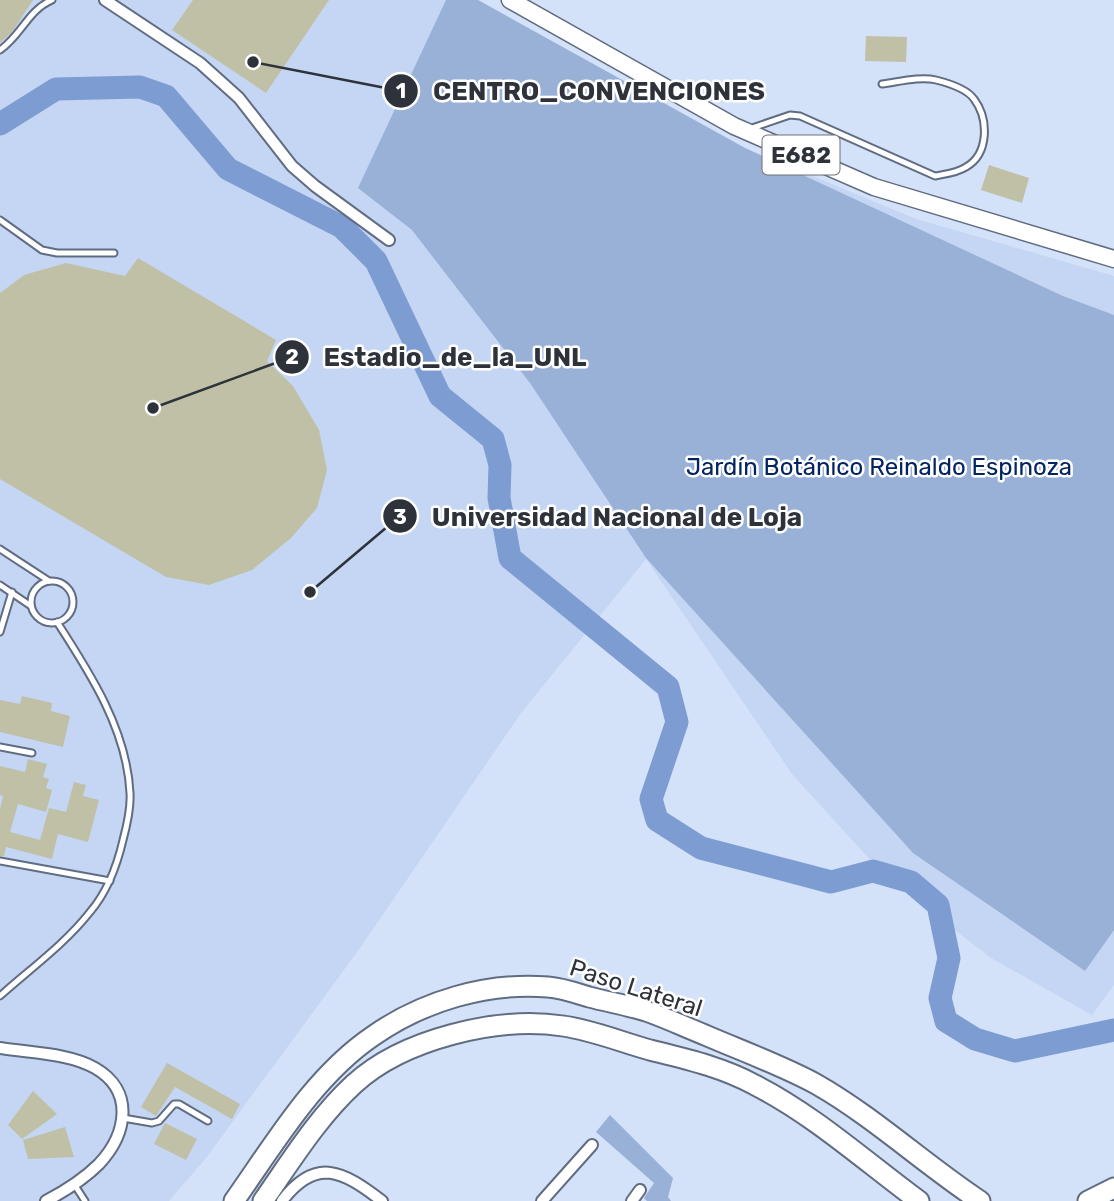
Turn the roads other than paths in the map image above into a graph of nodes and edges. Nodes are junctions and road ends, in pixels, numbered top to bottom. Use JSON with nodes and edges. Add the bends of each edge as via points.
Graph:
{"nodes":[{"id":1,"x":52,"y":0,"type":"edge"},
{"id":2,"x":105,"y":0,"type":"edge"},
{"id":3,"x":510,"y":0,"type":"edge"},
{"id":4,"x":0,"y":50,"type":"edge"},
{"id":5,"x":881,"y":84,"type":"dead end"},
{"id":6,"x":746,"y":131,"type":"junction"},
{"id":7,"x":0,"y":220,"type":"edge"},
{"id":8,"x":389,"y":240,"type":"dead end"},
{"id":9,"x":114,"y":253,"type":"dead end"},
{"id":10,"x":1114,"y":259,"type":"edge"},
{"id":11,"x":0,"y":550,"type":"edge"},
{"id":12,"x":49,"y":581,"type":"junction"},
{"id":13,"x":0,"y":585,"type":"edge"},
{"id":14,"x":12,"y":592,"type":"junction"},
{"id":15,"x":31,"y":606,"type":"junction"},
{"id":16,"x":57,"y":622,"type":"junction"},
{"id":17,"x":0,"y":632,"type":"edge"},
{"id":18,"x":0,"y":747,"type":"edge"},
{"id":19,"x":32,"y":753,"type":"dead end"},
{"id":20,"x":0,"y":861,"type":"edge"},
{"id":21,"x":110,"y":881,"type":"junction"},
{"id":22,"x":0,"y":996,"type":"edge"},
{"id":23,"x":0,"y":1048,"type":"edge"},
{"id":24,"x":122,"y":1118,"type":"junction"},
{"id":25,"x":208,"y":1121,"type":"dead end"},
{"id":26,"x":592,"y":1145,"type":"dead end"},
{"id":27,"x":75,"y":1184,"type":"junction"},
{"id":28,"x":1114,"y":1188,"type":"edge"},
{"id":29,"x":640,"y":1190,"type":"dead end"},
{"id":30,"x":46,"y":1201,"type":"edge"},
{"id":31,"x":85,"y":1201,"type":"edge"},
{"id":32,"x":234,"y":1201,"type":"edge"},
{"id":33,"x":263,"y":1201,"type":"edge"},
{"id":34,"x":282,"y":1201,"type":"edge"},
{"id":35,"x":382,"y":1201,"type":"edge"},
{"id":36,"x":542,"y":1201,"type":"edge"},
{"id":37,"x":632,"y":1201,"type":"edge"},
{"id":38,"x":919,"y":1201,"type":"edge"},
{"id":39,"x":980,"y":1201,"type":"edge"},
{"id":40,"x":1088,"y":1201,"type":"edge"}],
"edges":[{"from":1,"to":4,"type":"lane","via":[[37,9],[12,42]]},
{"from":2,"to":8,"type":"street","via":[[200,63],[239,98],[292,166]]},
{"from":3,"to":6,"type":"main road","number":"E682"},
{"from":5,"to":6,"type":"lane","via":[[933,79],[974,97],[983,118],[985,137],[980,153],[968,167],[934,176],[800,116],[790,115]]},
{"from":6,"to":10,"type":"main road","number":"E682","via":[[874,187]]},
{"from":7,"to":9,"type":"lane","via":[[42,250]]},
{"from":11,"to":12,"type":"lane"},
{"from":12,"to":15,"type":"lane","via":[[34,590]]},
{"from":12,"to":16,"type":"lane","via":[[62,584],[73,601],[69,614]]},
{"from":13,"to":14,"type":"lane"},
{"from":14,"to":15,"type":"lane"},
{"from":14,"to":17,"type":"lane"},
{"from":15,"to":16,"type":"lane","via":[[38,618]]},
{"from":16,"to":21,"type":"lane","via":[[112,718],[123,749],[130,793],[119,859]]},
{"from":18,"to":19,"type":"lane"},
{"from":20,"to":21,"type":"lane"},
{"from":21,"to":22,"type":"lane","via":[[74,931]]},
{"from":23,"to":24,"type":"street","via":[[92,1066],[120,1092]]},
{"from":24,"to":25,"type":"lane","via":[[152,1123],[179,1104]]},
{"from":24,"to":27,"type":"street","via":[[104,1157]]},
{"from":26,"to":36,"type":"street"},
{"from":27,"to":30,"type":"street"},
{"from":27,"to":31,"type":"lane"},
{"from":28,"to":40,"type":"highway"},
{"from":29,"to":37,"type":"street"},
{"from":32,"to":39,"type":"highway","name":"Paso Lateral","via":[[323,1080],[372,1036],[409,1013],[454,997],[511,987],[551,987],[646,1012],[816,1085]]},
{"from":33,"to":38,"type":"highway","via":[[325,1114],[355,1082],[435,1038],[519,1025],[563,1026],[721,1069],[801,1113]]},
{"from":34,"to":35,"type":"street","via":[[299,1182],[328,1171]]}]}
